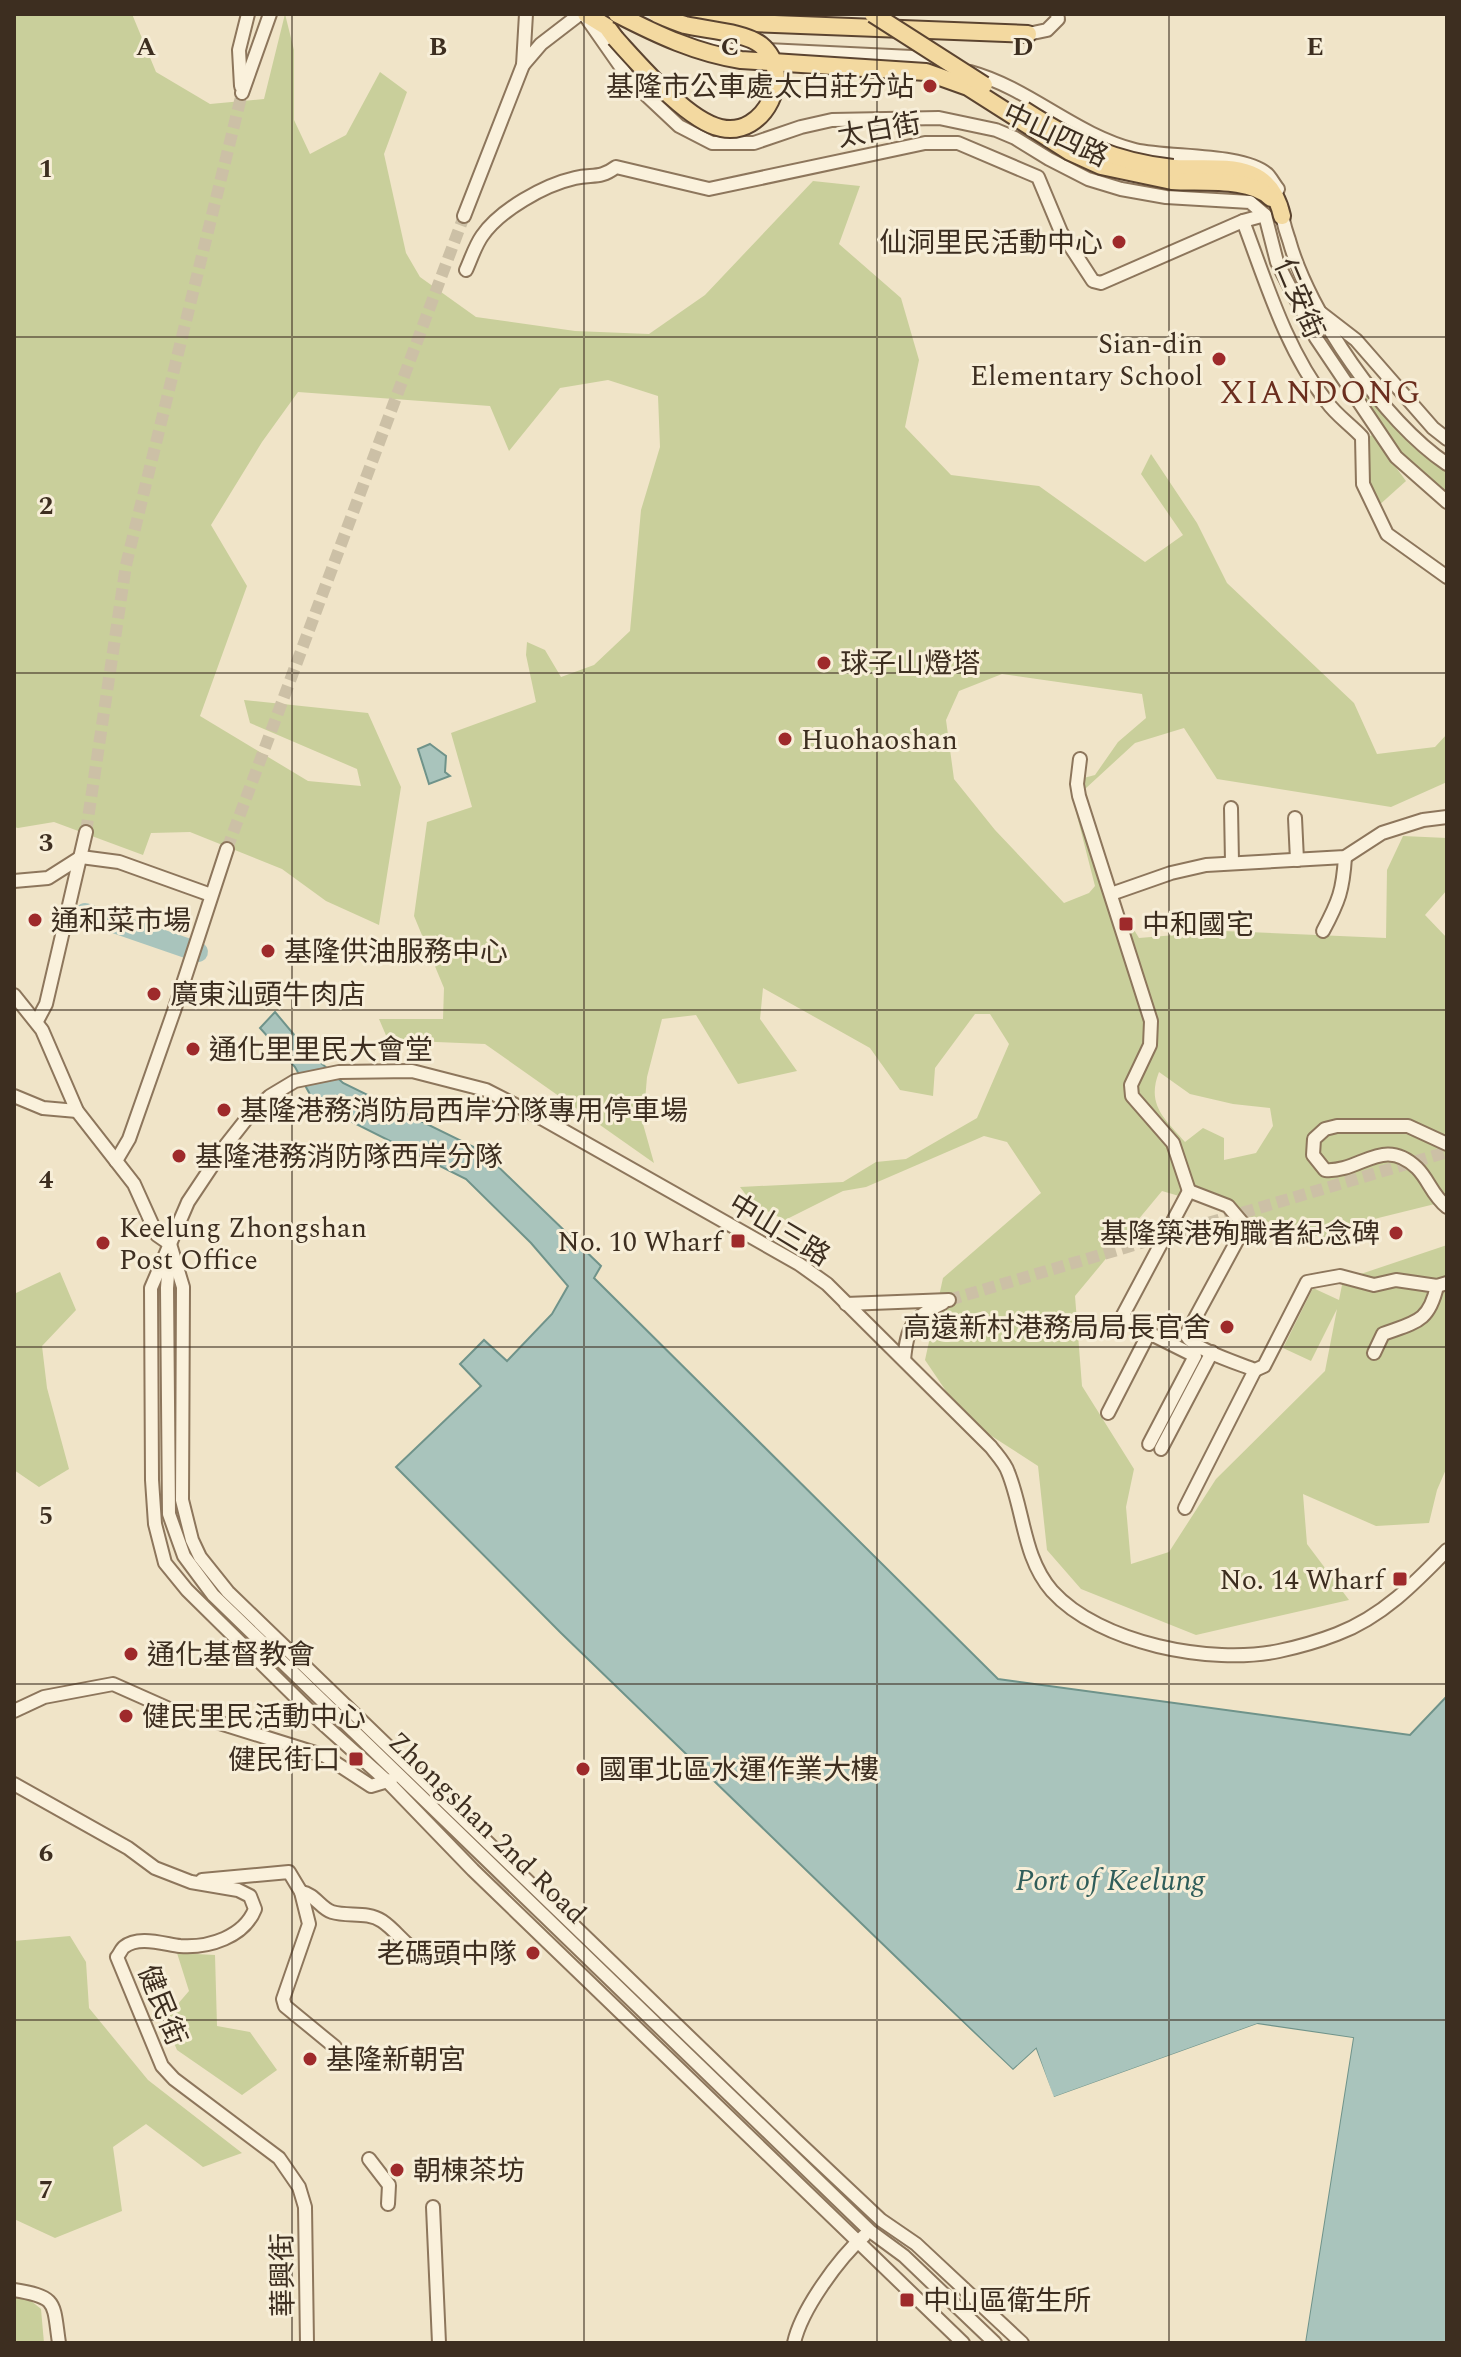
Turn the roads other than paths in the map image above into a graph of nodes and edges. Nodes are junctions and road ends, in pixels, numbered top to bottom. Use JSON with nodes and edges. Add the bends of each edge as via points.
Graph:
{"nodes":[{"id":1,"x":248,"y":14,"type":"edge"},
{"id":2,"x":270,"y":14,"type":"edge"},
{"id":3,"x":526,"y":14,"type":"edge"},
{"id":4,"x":586,"y":14,"type":"edge"},
{"id":5,"x":617,"y":14,"type":"edge"},
{"id":6,"x":657,"y":14,"type":"edge"},
{"id":7,"x":665,"y":14,"type":"edge"},
{"id":8,"x":761,"y":14,"type":"edge"},
{"id":9,"x":873,"y":14,"type":"edge"},
{"id":10,"x":1057,"y":14,"type":"edge"},
{"id":11,"x":1027,"y":29,"type":"junction"},
{"id":12,"x":523,"y":65,"type":"junction"},
{"id":13,"x":1223,"y":177,"type":"junction"},
{"id":14,"x":464,"y":216,"type":"tunnel mouth"},
{"id":15,"x":1274,"y":216,"type":"junction"},
{"id":16,"x":1243,"y":221,"type":"junction"},
{"id":17,"x":466,"y":270,"type":"dead end"},
{"id":18,"x":1319,"y":311,"type":"junction"},
{"id":19,"x":1447,"y":439,"type":"edge"},
{"id":20,"x":1447,"y":464,"type":"edge"},
{"id":21,"x":1447,"y":502,"type":"edge"},
{"id":22,"x":1447,"y":577,"type":"edge"},
{"id":23,"x":1080,"y":759,"type":"dead end"},
{"id":24,"x":1231,"y":808,"type":"dead end"},
{"id":25,"x":1447,"y":817,"type":"edge"},
{"id":26,"x":1295,"y":818,"type":"dead end"},
{"id":27,"x":86,"y":832,"type":"tunnel mouth"},
{"id":28,"x":227,"y":849,"type":"tunnel mouth"},
{"id":29,"x":81,"y":857,"type":"junction"},
{"id":30,"x":1345,"y":857,"type":"junction"},
{"id":31,"x":1297,"y":860,"type":"junction"},
{"id":32,"x":1232,"y":862,"type":"junction"},
{"id":33,"x":14,"y":881,"type":"edge"},
{"id":34,"x":1111,"y":894,"type":"junction"},
{"id":35,"x":211,"y":895,"type":"junction"},
{"id":36,"x":1323,"y":931,"type":"dead end"},
{"id":37,"x":14,"y":995,"type":"edge"},
{"id":38,"x":37,"y":1021,"type":"junction"},
{"id":39,"x":295,"y":1081,"type":"joint"},
{"id":40,"x":14,"y":1096,"type":"edge"},
{"id":41,"x":77,"y":1111,"type":"junction"},
{"id":42,"x":1447,"y":1144,"type":"edge"},
{"id":43,"x":116,"y":1161,"type":"junction"},
{"id":44,"x":1189,"y":1191,"type":"junction"},
{"id":45,"x":1447,"y":1207,"type":"edge"},
{"id":46,"x":170,"y":1244,"type":"junction"},
{"id":47,"x":1442,"y":1285,"type":"edge"},
{"id":48,"x":846,"y":1304,"type":"junction"},
{"id":49,"x":1149,"y":1333,"type":"junction"},
{"id":50,"x":1212,"y":1352,"type":"junction"},
{"id":51,"x":1374,"y":1353,"type":"dead end"},
{"id":52,"x":904,"y":1360,"type":"junction"},
{"id":53,"x":1255,"y":1370,"type":"junction"},
{"id":54,"x":1108,"y":1413,"type":"dead end"},
{"id":55,"x":1185,"y":1508,"type":"dead end"},
{"id":56,"x":1447,"y":1550,"type":"edge"},
{"id":57,"x":14,"y":1711,"type":"edge"},
{"id":58,"x":398,"y":1774,"type":"junction"},
{"id":59,"x":14,"y":1784,"type":"edge"},
{"id":60,"x":191,"y":1882,"type":"junction"},
{"id":61,"x":301,"y":1892,"type":"junction"},
{"id":62,"x":421,"y":1954,"type":"dead end"},
{"id":63,"x":335,"y":2047,"type":"dead end"},
{"id":64,"x":369,"y":2159,"type":"dead end"},
{"id":65,"x":388,"y":2204,"type":"dead end"},
{"id":66,"x":305,"y":2207,"type":"joint"},
{"id":67,"x":433,"y":2207,"type":"dead end"},
{"id":68,"x":881,"y":2220,"type":"junction"},
{"id":69,"x":870,"y":2231,"type":"junction"},
{"id":70,"x":859,"y":2241,"type":"junction"},
{"id":71,"x":14,"y":2290,"type":"edge"},
{"id":72,"x":59,"y":2343,"type":"edge"},
{"id":73,"x":307,"y":2343,"type":"edge"},
{"id":74,"x":439,"y":2343,"type":"edge"},
{"id":75,"x":794,"y":2343,"type":"edge"},
{"id":76,"x":963,"y":2343,"type":"edge"},
{"id":77,"x":995,"y":2343,"type":"edge"},
{"id":78,"x":1022,"y":2343,"type":"edge"}],
"edges":[{"from":1,"to":2,"type":"street","via":[[239,50],[242,93]]},
{"from":3,"to":12,"type":"street"},
{"from":4,"to":6,"type":"main road","bridge":true,"via":[[607,27],[641,68],[710,125],[740,128],[762,113],[776,83],[773,60],[764,47]]},
{"from":4,"to":12,"type":"street","via":[[541,44]]},
{"from":4,"to":15,"type":"street","via":[[728,48],[912,57],[985,76],[1092,136],[1137,150],[1253,166],[1279,190],[1283,202]]},
{"from":4,"to":15,"type":"street","name":"中山四路","via":[[630,80],[679,126],[712,143],[754,143],[832,120],[939,118],[996,130],[1088,179],[1121,189],[1241,200]]},
{"from":5,"to":13,"type":"main road","bridge":true,"via":[[670,41],[718,56],[926,72],[968,87],[1101,166],[1147,178]]},
{"from":7,"to":11,"type":"main road","bridge":true,"via":[[724,22]]},
{"from":8,"to":11,"type":"main road","bridge":true},
{"from":9,"to":13,"type":"main road","bridge":true,"via":[[1053,129],[1105,155]]},
{"from":10,"to":11,"type":"street","via":[[1047,30]]},
{"from":12,"to":14,"type":"street"},
{"from":13,"to":15,"type":"main road","via":[[1248,172],[1266,181],[1277,195]]},
{"from":15,"to":16,"type":"street","name":"太白街"},
{"from":15,"to":18,"type":"street"},
{"from":15,"to":21,"type":"street","via":[[1277,262],[1316,338],[1396,457]]},
{"from":16,"to":17,"type":"street","name":"太白街","via":[[1101,283],[1093,281],[1061,232],[1038,177],[958,143],[925,143],[709,189],[616,167],[604,176],[577,177],[532,194],[488,228]]},
{"from":16,"to":22,"type":"street","name":"仁安街","via":[[1308,375],[1362,437],[1363,484],[1387,534]]},
{"from":18,"to":19,"type":"street","via":[[1356,340]]},
{"from":18,"to":20,"type":"street","via":[[1402,425]]},
{"from":23,"to":34,"type":"street","via":[[1079,796]]},
{"from":24,"to":32,"type":"street"},
{"from":25,"to":30,"type":"street","via":[[1382,833]]},
{"from":26,"to":31,"type":"street"},
{"from":27,"to":29,"type":"street"},
{"from":28,"to":35,"type":"street"},
{"from":29,"to":33,"type":"street","via":[[48,878]]},
{"from":29,"to":35,"type":"street","via":[[119,862]]},
{"from":29,"to":38,"type":"street","via":[[46,1004]]},
{"from":30,"to":31,"type":"street"},
{"from":30,"to":36,"type":"street","via":[[1339,902]]},
{"from":31,"to":32,"type":"street"},
{"from":32,"to":34,"type":"street","via":[[1171,873]]},
{"from":34,"to":44,"type":"street","via":[[1151,1021],[1150,1045],[1132,1096],[1173,1143]]},
{"from":35,"to":43,"type":"street","via":[[129,1139]]},
{"from":37,"to":38,"type":"street"},
{"from":38,"to":41,"type":"street"},
{"from":39,"to":46,"type":"street","name":"Zhongshan 2nd Road","via":[[252,1112],[188,1202]]},
{"from":39,"to":48,"type":"street","name":"中山三路","via":[[334,1072],[412,1071],[486,1090],[799,1264]]},
{"from":40,"to":41,"type":"street","via":[[43,1108]]},
{"from":41,"to":43,"type":"street"},
{"from":42,"to":45,"type":"street","via":[[1408,1126],[1337,1126],[1314,1139],[1313,1155],[1325,1170],[1338,1171],[1373,1155],[1399,1154],[1419,1169]]},
{"from":43,"to":46,"type":"street","via":[[134,1184],[157,1235]]},
{"from":44,"to":49,"type":"street","via":[[1123,1315]]},
{"from":44,"to":50,"type":"street","via":[[1228,1206],[1245,1226],[1186,1335]]},
{"from":46,"to":58,"type":"street","name":"Zhongshan 2nd Road","via":[[169,1514],[175,1537],[213,1595]]},
{"from":46,"to":58,"type":"street","name":"Zhongshan 2nd Road","via":[[151,1288],[152,1480],[165,1563],[321,1722]]},
{"from":47,"to":51,"type":"street","via":[[1432,1309],[1383,1334]]},
{"from":47,"to":53,"type":"street","via":[[1396,1280],[1374,1285],[1340,1276],[1307,1282],[1264,1366]]},
{"from":48,"to":52,"type":"street","name":"中山三路"},
{"from":48,"to":52,"type":"street","via":[[949,1300],[920,1314],[907,1333]]},
{"from":49,"to":50,"type":"street","via":[[1195,1356],[1155,1447]]},
{"from":49,"to":54,"type":"street"},
{"from":50,"to":53,"type":"street"},
{"from":52,"to":56,"type":"street","name":"中山三路","via":[[1008,1470],[1036,1568],[1052,1591],[1112,1632],[1219,1655],[1278,1651],[1339,1633],[1390,1605]]},
{"from":53,"to":55,"type":"street"},
{"from":57,"to":58,"type":"street","via":[[44,1697],[113,1684],[185,1716],[325,1756],[371,1786]]},
{"from":58,"to":68,"type":"street","via":[[579,1933]]},
{"from":58,"to":69,"type":"street","name":"Zhongshan 2nd Road"},
{"from":58,"to":70,"type":"street","name":"Zhongshan 2nd Road","via":[[473,1870]]},
{"from":59,"to":60,"type":"street","name":"健民街","via":[[155,1868]]},
{"from":60,"to":61,"type":"street","via":[[289,1872]]},
{"from":60,"to":66,"type":"street","name":"健民街","via":[[250,1896],[255,1909],[250,1923],[212,1943],[134,1942],[117,1957],[162,2066],[279,2158],[299,2187]]},
{"from":61,"to":62,"type":"street","via":[[331,1912],[381,1920]]},
{"from":61,"to":63,"type":"street","via":[[309,1924],[283,1999]]},
{"from":64,"to":65,"type":"street","via":[[389,2185]]},
{"from":66,"to":73,"type":"street","name":"華興街"},
{"from":67,"to":74,"type":"street"},
{"from":68,"to":69,"type":"street"},
{"from":68,"to":78,"type":"street","via":[[916,2244]]},
{"from":69,"to":70,"type":"street"},
{"from":69,"to":77,"type":"street","name":"Zhongshan 2nd Road","via":[[904,2256]]},
{"from":70,"to":75,"type":"street","via":[[817,2296]]},
{"from":70,"to":76,"type":"street","name":"Zhongshan 2nd Road"},
{"from":71,"to":72,"type":"street","via":[[49,2299]]}]}
